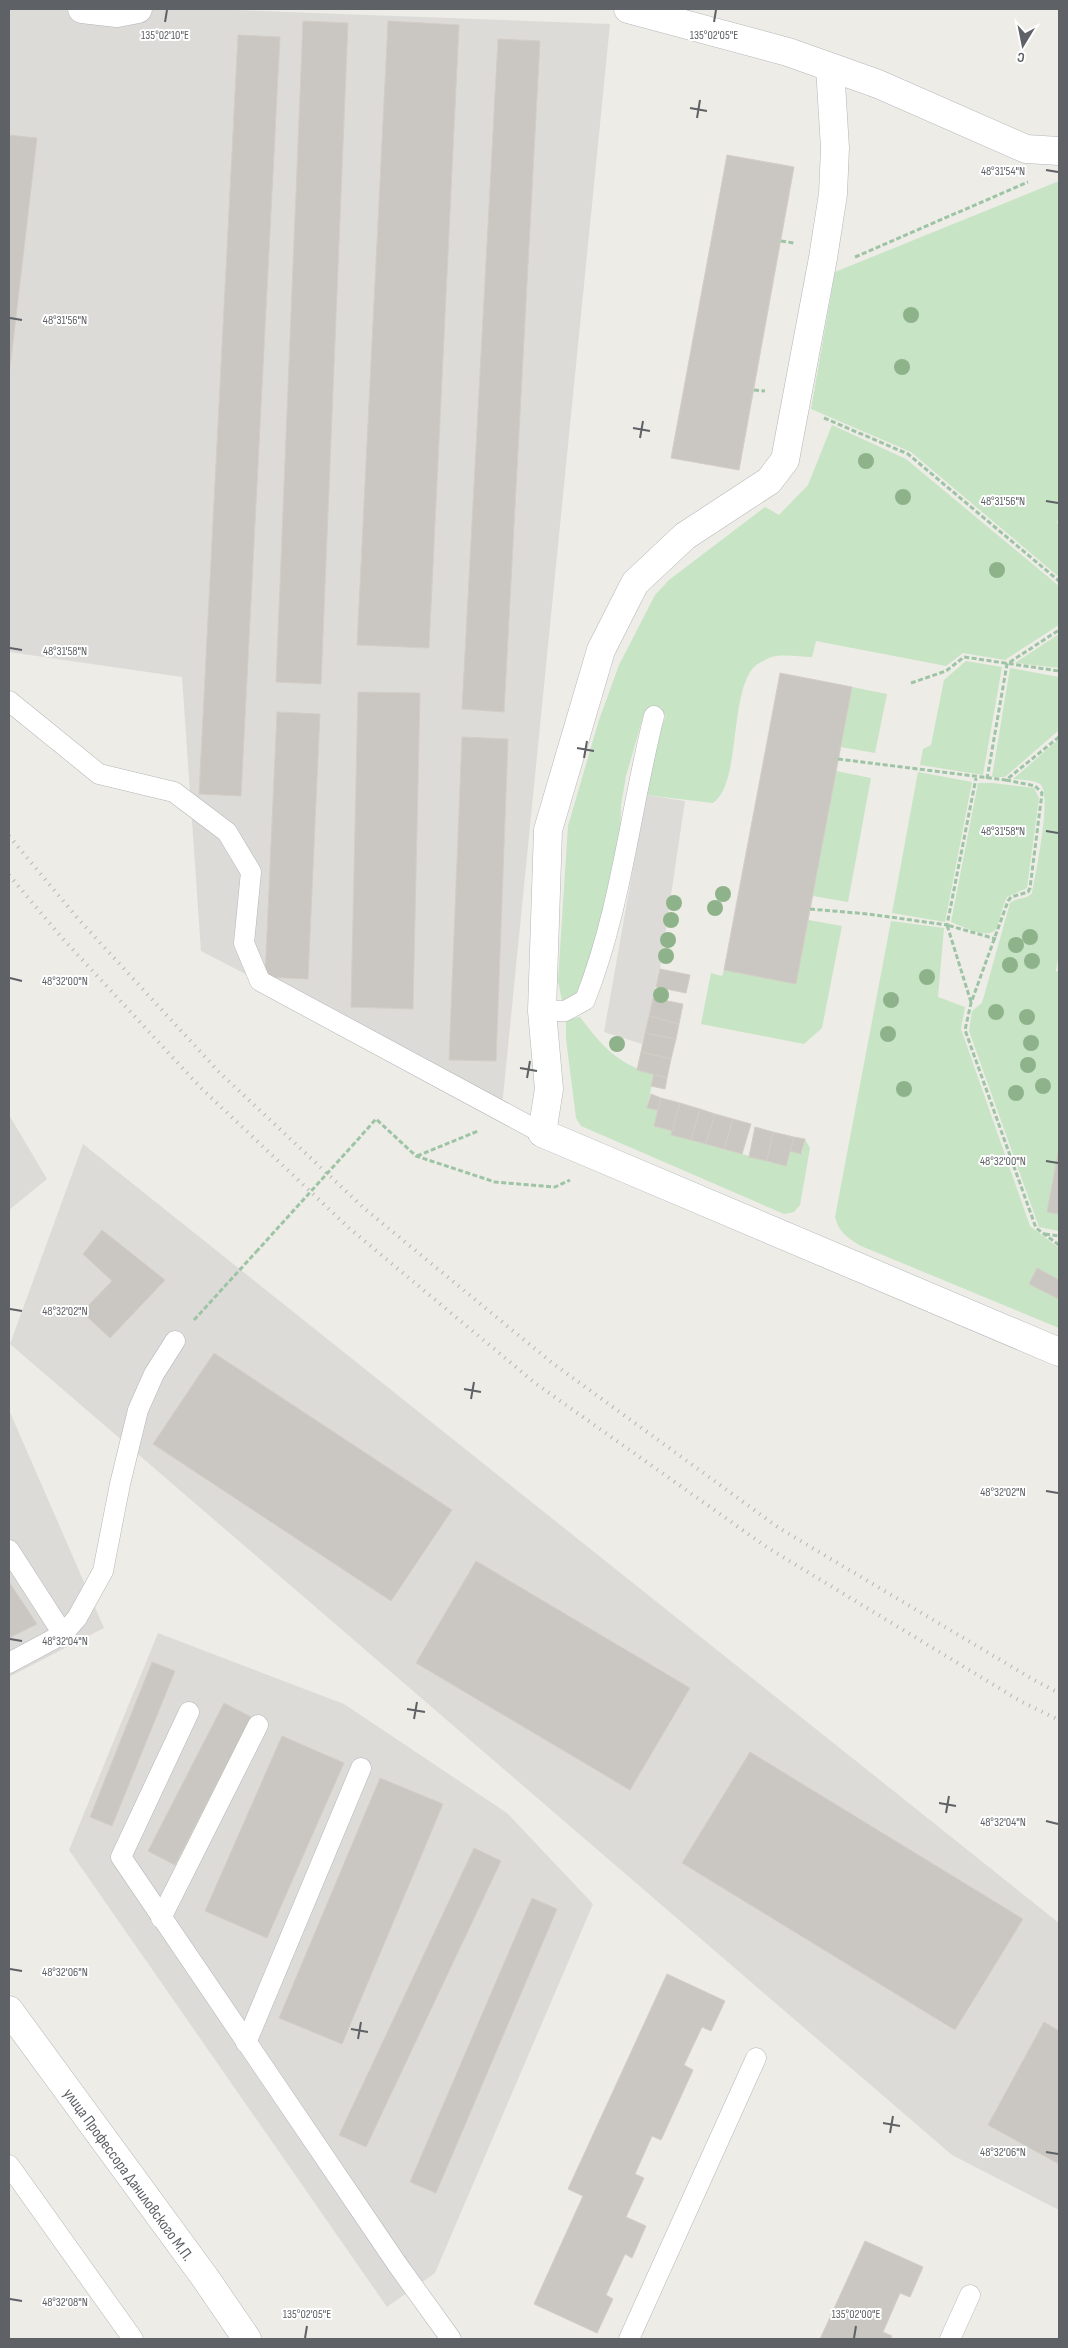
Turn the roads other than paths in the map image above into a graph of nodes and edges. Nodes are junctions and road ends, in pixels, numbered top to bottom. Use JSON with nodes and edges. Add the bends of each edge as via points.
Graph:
{"nodes":[{"id":1,"x":82,"y":9,"type":"edge"},
{"id":2,"x":138,"y":9,"type":"edge"},
{"id":3,"x":628,"y":9,"type":"edge"},
{"id":4,"x":830,"y":67,"type":"junction"},
{"id":5,"x":1059,"y":151,"type":"edge"},
{"id":6,"x":9,"y":701,"type":"edge"},
{"id":7,"x":654,"y":716,"type":"dead end"},
{"id":8,"x":542,"y":1011,"type":"junction"},
{"id":9,"x":542,"y":1132,"type":"junction"},
{"id":10,"x":175,"y":1341,"type":"road end"},
{"id":11,"x":1059,"y":1352,"type":"edge"},
{"id":12,"x":9,"y":1550,"type":"edge"},
{"id":13,"x":63,"y":1634,"type":"junction"},
{"id":14,"x":9,"y":1663,"type":"edge"},
{"id":15,"x":189,"y":1712,"type":"dead end"},
{"id":16,"x":258,"y":1725,"type":"dead end"},
{"id":17,"x":361,"y":1768,"type":"dead end"},
{"id":18,"x":161,"y":1918,"type":"junction"},
{"id":19,"x":9,"y":2010,"type":"edge"},
{"id":20,"x":246,"y":2043,"type":"junction"},
{"id":21,"x":756,"y":2058,"type":"dead end"},
{"id":22,"x":9,"y":2165,"type":"edge"},
{"id":23,"x":970,"y":2295,"type":"dead end"},
{"id":24,"x":134,"y":2339,"type":"edge"},
{"id":25,"x":247,"y":2339,"type":"edge"},
{"id":26,"x":452,"y":2339,"type":"edge"},
{"id":27,"x":629,"y":2339,"type":"edge"},
{"id":28,"x":950,"y":2339,"type":"edge"}],
"edges":[{"from":1,"to":2,"type":"street","via":[[117,13]]},
{"from":3,"to":4,"type":"street","via":[[788,52]]},
{"from":4,"to":5,"type":"street","via":[[878,84],[1026,149]]},
{"from":4,"to":8,"type":"street","via":[[835,148],[833,194],[785,460],[769,481],[685,536],[635,583],[601,650],[548,830]]},
{"from":6,"to":9,"type":"lane","via":[[100,774],[174,792],[227,832],[251,872],[244,943],[260,981]]},
{"from":7,"to":8,"type":"lane","via":[[639,775],[628,846],[597,969],[585,1000],[565,1011]]},
{"from":8,"to":9,"type":"street","via":[[549,1089]]},
{"from":9,"to":11,"type":"street"},
{"from":10,"to":13,"type":"lane","via":[[154,1374],[138,1410],[103,1571],[77,1618]]},
{"from":12,"to":13,"type":"lane"},
{"from":13,"to":14,"type":"lane"},
{"from":15,"to":18,"type":"lane","via":[[121,1857]]},
{"from":16,"to":18,"type":"lane"},
{"from":17,"to":20,"type":"lane"},
{"from":18,"to":20,"type":"lane"},
{"from":19,"to":25,"type":"street","name":"улица Профессора Даниловского М.П."},
{"from":20,"to":26,"type":"lane"},
{"from":21,"to":27,"type":"lane"},
{"from":22,"to":24,"type":"lane"},
{"from":23,"to":28,"type":"lane"}]}
